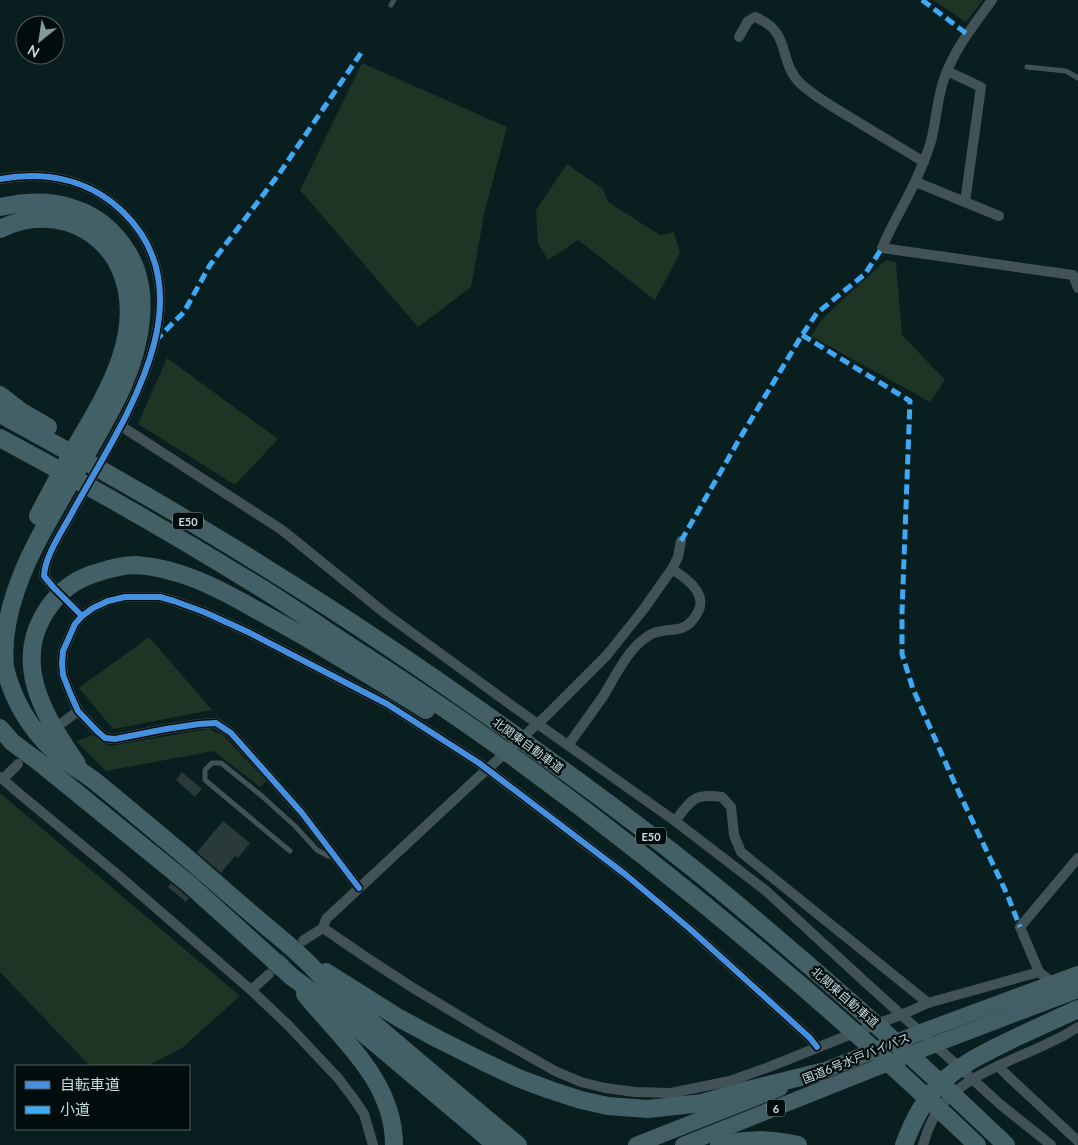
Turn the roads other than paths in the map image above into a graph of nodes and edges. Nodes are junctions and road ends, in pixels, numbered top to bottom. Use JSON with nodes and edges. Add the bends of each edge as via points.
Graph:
{"nodes":[{"id":1,"x":992,"y":0,"type":"edge"},
{"id":2,"x":739,"y":37,"type":"dead end"},
{"id":3,"x":1027,"y":67,"type":"dead end"},
{"id":4,"x":947,"y":71,"type":"junction"},
{"id":5,"x":1078,"y":78,"type":"edge"},
{"id":6,"x":924,"y":162,"type":"junction"},
{"id":7,"x":0,"y":179,"type":"edge"},
{"id":8,"x":916,"y":182,"type":"junction"},
{"id":9,"x":965,"y":202,"type":"junction"},
{"id":10,"x":0,"y":207,"type":"edge"},
{"id":11,"x":999,"y":216,"type":"dead end"},
{"id":12,"x":0,"y":229,"type":"edge"},
{"id":13,"x":1076,"y":272,"type":"edge"},
{"id":14,"x":1078,"y":288,"type":"edge"},
{"id":15,"x":0,"y":395,"type":"edge"},
{"id":16,"x":0,"y":414,"type":"edge"},
{"id":17,"x":121,"y":426,"type":"junction"},
{"id":18,"x":0,"y":438,"type":"edge"},
{"id":19,"x":62,"y":442,"type":"junction"},
{"id":20,"x":681,"y":541,"type":"dead end"},
{"id":21,"x":672,"y":569,"type":"junction"},
{"id":22,"x":53,"y":587,"type":"dead end"},
{"id":23,"x":0,"y":598,"type":"edge"},
{"id":24,"x":69,"y":603,"type":"dead end"},
{"id":25,"x":82,"y":616,"type":"junction"},
{"id":26,"x":0,"y":686,"type":"edge"},
{"id":27,"x":78,"y":711,"type":"junction"},
{"id":28,"x":62,"y":723,"type":"dead end"},
{"id":29,"x":0,"y":728,"type":"edge"},
{"id":30,"x":568,"y":745,"type":"junction"},
{"id":31,"x":39,"y":762,"type":"junction"},
{"id":32,"x":18,"y":764,"type":"dead end"},
{"id":33,"x":83,"y":772,"type":"junction"},
{"id":34,"x":1,"y":778,"type":"edge"},
{"id":35,"x":593,"y":816,"type":"junction"},
{"id":36,"x":675,"y":821,"type":"junction"},
{"id":37,"x":290,"y":851,"type":"dead end"},
{"id":38,"x":335,"y":856,"type":"junction"},
{"id":39,"x":1078,"y":858,"type":"edge"},
{"id":40,"x":359,"y":888,"type":"junction"},
{"id":41,"x":323,"y":928,"type":"junction"},
{"id":42,"x":304,"y":940,"type":"tunnel mouth"},
{"id":43,"x":304,"y":959,"type":"junction"},
{"id":44,"x":1039,"y":972,"type":"junction"},
{"id":45,"x":268,"y":974,"type":"tunnel mouth"},
{"id":46,"x":1078,"y":974,"type":"edge"},
{"id":47,"x":292,"y":978,"type":"junction"},
{"id":48,"x":1053,"y":983,"type":"junction"},
{"id":49,"x":251,"y":990,"type":"junction"},
{"id":50,"x":1078,"y":990,"type":"edge"},
{"id":51,"x":928,"y":1003,"type":"junction"},
{"id":52,"x":1078,"y":1009,"type":"edge"},
{"id":53,"x":1078,"y":1027,"type":"edge"},
{"id":54,"x":817,"y":1048,"type":"junction"},
{"id":55,"x":998,"y":1066,"type":"junction"},
{"id":56,"x":973,"y":1069,"type":"junction"},
{"id":57,"x":821,"y":1072,"type":"junction"},
{"id":58,"x":923,"y":1120,"type":"junction"},
{"id":59,"x":1078,"y":1141,"type":"edge"},
{"id":60,"x":373,"y":1145,"type":"edge"},
{"id":61,"x":394,"y":1145,"type":"edge"},
{"id":62,"x":496,"y":1145,"type":"edge"},
{"id":63,"x":518,"y":1145,"type":"edge"},
{"id":64,"x":636,"y":1145,"type":"edge"},
{"id":65,"x":683,"y":1145,"type":"edge"},
{"id":66,"x":719,"y":1145,"type":"edge"},
{"id":67,"x":798,"y":1145,"type":"edge"},
{"id":68,"x":904,"y":1145,"type":"edge"},
{"id":69,"x":923,"y":1145,"type":"edge"},
{"id":70,"x":977,"y":1145,"type":"edge"},
{"id":71,"x":1006,"y":1145,"type":"edge"},
{"id":72,"x":1051,"y":1145,"type":"edge"}],
"edges":[{"from":1,"to":4,"type":"street","via":[[967,34]]},
{"from":2,"to":6,"type":"street","via":[[748,21],[755,17],[764,20],[777,32],[794,77],[802,85]]},
{"from":3,"to":5,"type":"lane","via":[[1066,71]]},
{"from":4,"to":6,"type":"street"},
{"from":4,"to":9,"type":"street","via":[[981,88]]},
{"from":6,"to":8,"type":"street"},
{"from":7,"to":17,"type":"street","via":[[37,176],[79,183],[100,193],[116,206],[144,237],[158,276],[159,319],[148,364]]},
{"from":8,"to":9,"type":"street"},
{"from":8,"to":13,"type":"street","via":[[882,248]]},
{"from":9,"to":11,"type":"street"},
{"from":10,"to":33,"type":"highway","via":[[28,202],[62,204],[93,217],[106,226],[130,254],[140,284],[141,324],[130,369],[115,403],[38,539],[7,613],[3,648],[5,666],[16,699],[33,728],[55,752]]},
{"from":12,"to":23,"type":"highway","via":[[26,220],[58,219],[72,223],[99,239],[110,251],[123,277],[128,316],[118,365],[104,397],[15,558]]},
{"from":13,"to":14,"type":"street"},
{"from":15,"to":19,"type":"highway"},
{"from":16,"to":19,"type":"highway"},
{"from":17,"to":22,"type":"street","via":[[45,567],[44,576]]},
{"from":17,"to":30,"type":"street","via":[[282,530],[386,614]]},
{"from":18,"to":35,"type":"highway","name":"北関東自動車道","number":"E50","via":[[103,494],[255,584],[407,683]]},
{"from":19,"to":71,"type":"highway","name":"北関東自動車道","number":"E50","via":[[265,566],[420,668],[604,800],[712,884],[863,1012]]},
{"from":20,"to":21,"type":"street"},
{"from":21,"to":30,"type":"street","via":[[700,596],[696,616],[690,624],[679,629],[652,633],[632,650]]},
{"from":21,"to":40,"type":"street","via":[[607,655],[545,718]]},
{"from":24,"to":25,"type":"street"},
{"from":25,"to":27,"type":"street","via":[[68,638],[62,663]]},
{"from":25,"to":54,"type":"street","via":[[108,601],[126,597],[160,597],[174,601],[248,632],[387,704],[479,763],[626,876],[697,936],[810,1038]]},
{"from":26,"to":31,"type":"highway","via":[[12,715]]},
{"from":27,"to":28,"type":"street"},
{"from":27,"to":38,"type":"street","via":[[105,738],[114,739],[216,723],[231,733],[302,813]]},
{"from":29,"to":31,"type":"highway","via":[[12,742]]},
{"from":30,"to":36,"type":"street"},
{"from":31,"to":47,"type":"highway","via":[[189,884]]},
{"from":32,"to":34,"type":"street"},
{"from":33,"to":35,"type":"highway","via":[[43,708],[32,667],[34,640],[46,611],[72,584],[84,576],[135,565],[179,573],[220,590],[402,695]]},
{"from":33,"to":43,"type":"highway"},
{"from":34,"to":49,"type":"street"},
{"from":35,"to":70,"type":"highway","name":"北関東自動車道","number":"E50","via":[[707,906],[836,1015]]},
{"from":36,"to":51,"type":"street","via":[[692,800],[707,795],[722,797],[731,807],[734,835],[741,852]]},
{"from":36,"to":72,"type":"street","via":[[765,890],[1000,1105]]},
{"from":37,"to":38,"type":"lane","via":[[205,780],[205,770],[212,764],[221,763],[295,826],[317,850]]},
{"from":38,"to":40,"type":"street"},
{"from":39,"to":44,"type":"street","via":[[1020,927]]},
{"from":40,"to":41,"type":"street","via":[[326,919]]},
{"from":41,"to":42,"type":"street"},
{"from":41,"to":54,"type":"street","via":[[410,986],[520,1052],[581,1082],[634,1092],[671,1093],[730,1081]]},
{"from":43,"to":57,"type":"highway","via":[[399,1018],[482,1061],[550,1090],[608,1106],[678,1107]]},
{"from":43,"to":63,"type":"highway","via":[[340,995]]},
{"from":44,"to":48,"type":"street"},
{"from":44,"to":51,"type":"street"},
{"from":45,"to":49,"type":"street"},
{"from":46,"to":48,"type":"highway","name":"国道6号水戸バイパス","number":"6"},
{"from":47,"to":61,"type":"highway","via":[[364,1063],[376,1082],[392,1118]]},
{"from":47,"to":62,"type":"highway","via":[[330,1005]]},
{"from":48,"to":57,"type":"highway","name":"国道6号水戸バイパス","number":"6"},
{"from":49,"to":60,"type":"street","via":[[288,1025],[354,1098],[364,1114]]},
{"from":50,"to":65,"type":"highway","name":"国道6号水戸バイパス","number":"6"},
{"from":51,"to":54,"type":"street"},
{"from":52,"to":56,"type":"highway","via":[[987,1051]]},
{"from":53,"to":55,"type":"street"},
{"from":55,"to":56,"type":"street"},
{"from":55,"to":59,"type":"street"},
{"from":56,"to":58,"type":"highway","via":[[939,1086],[925,1102]]},
{"from":57,"to":64,"type":"highway","name":"国道6号水戸バイパス","number":"6"},
{"from":58,"to":68,"type":"highway"},
{"from":58,"to":69,"type":"street"},
{"from":66,"to":67,"type":"highway","via":[[767,1139]]}]}
